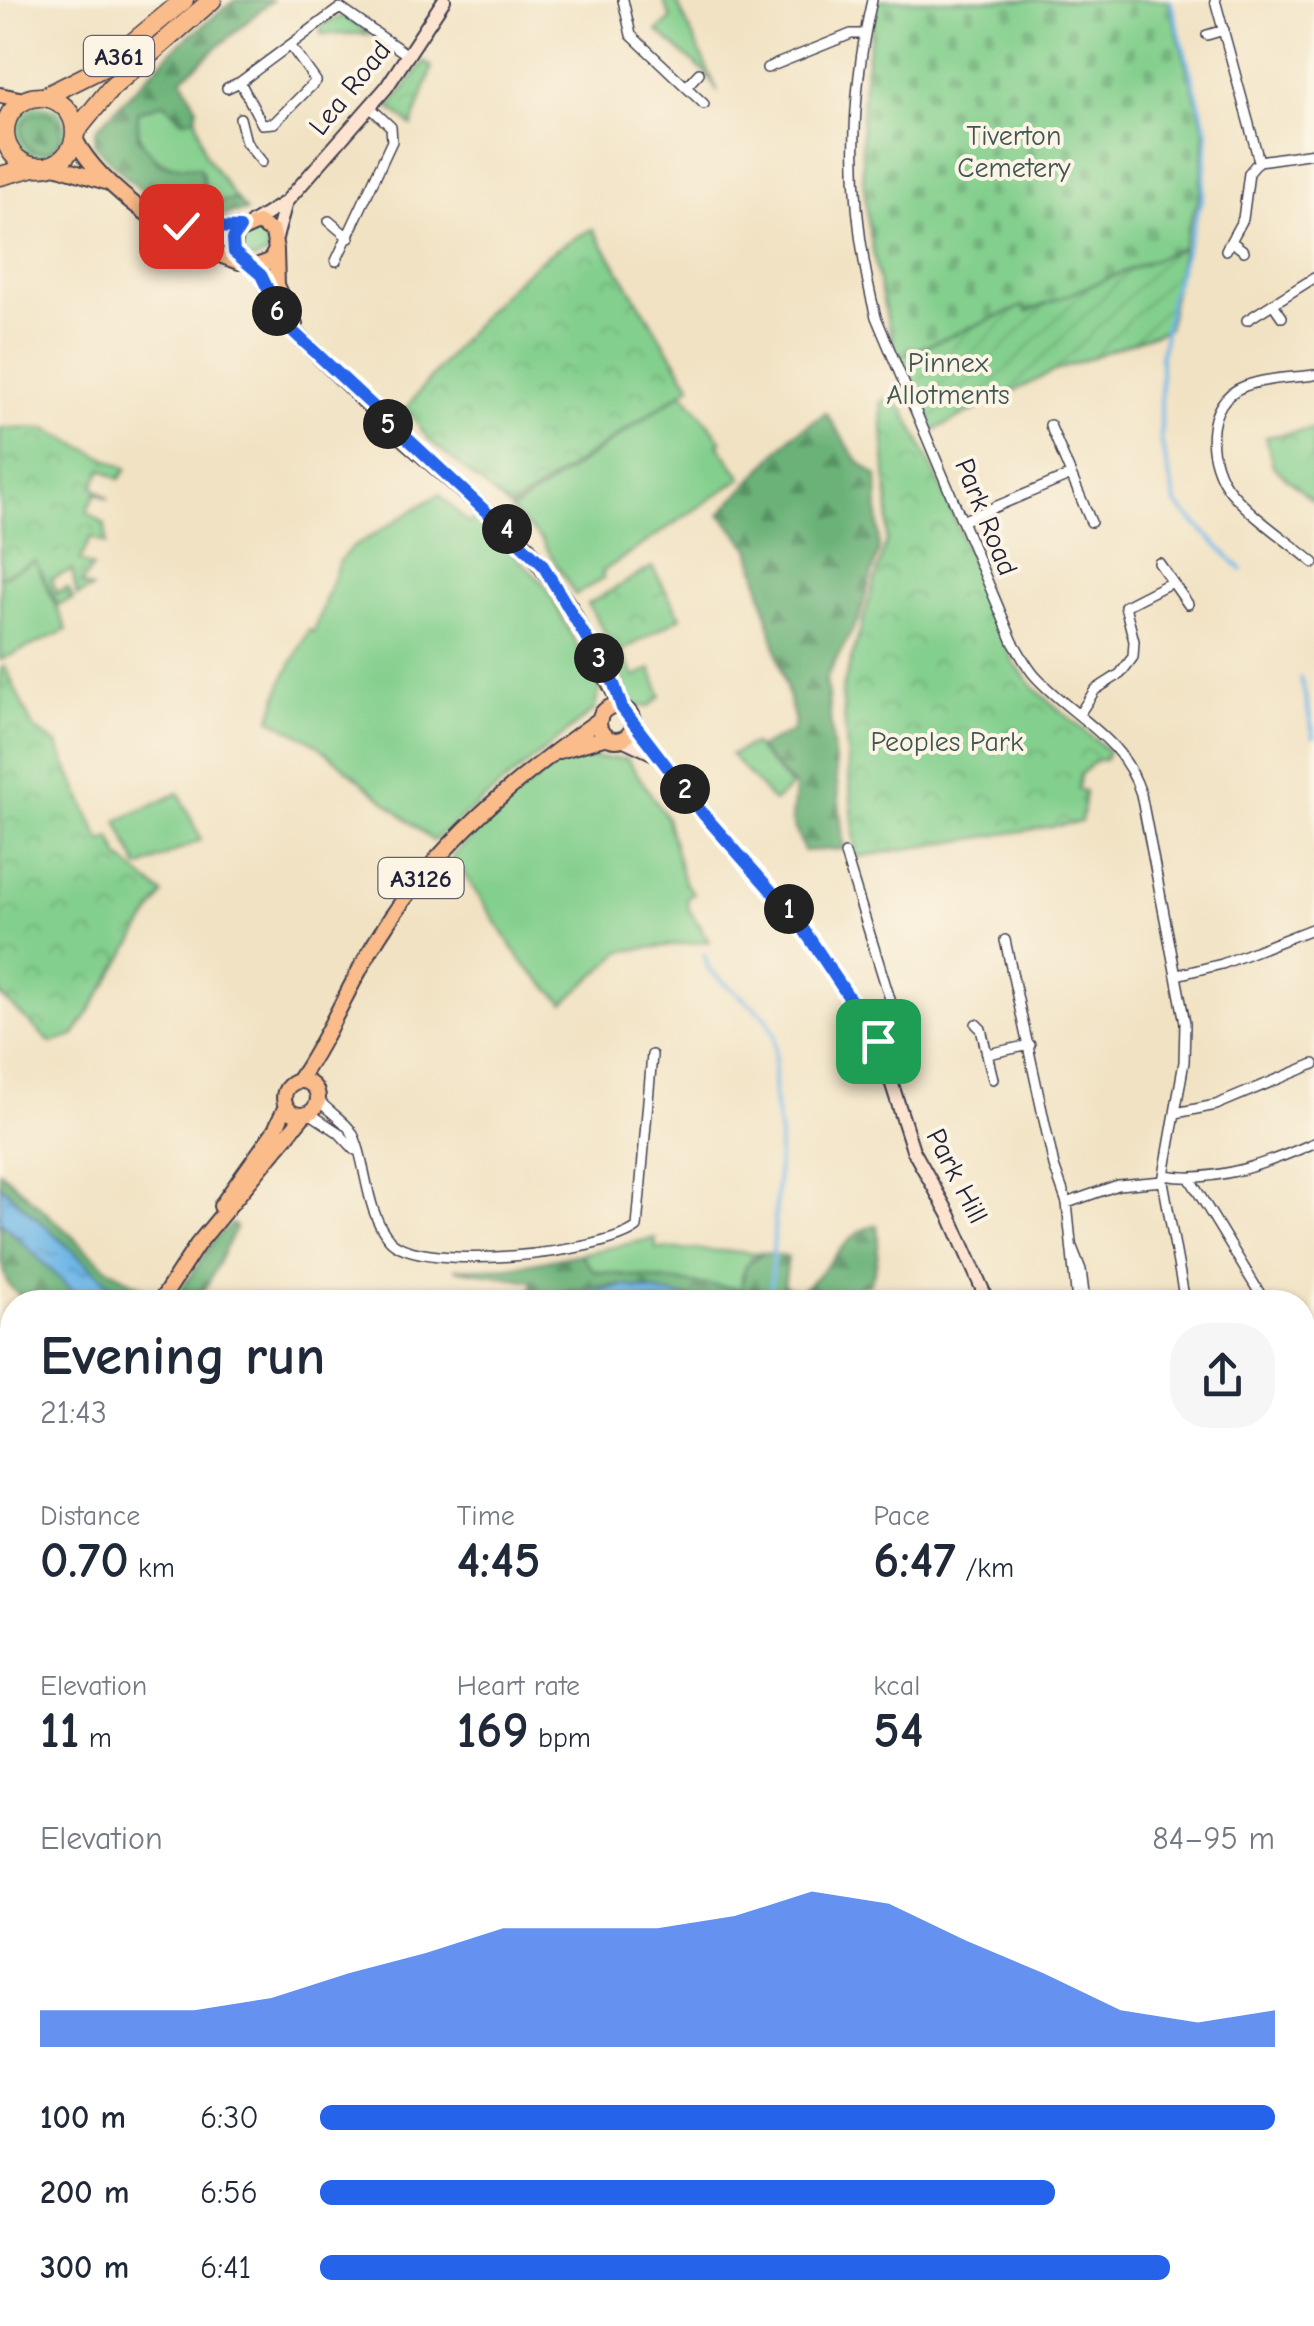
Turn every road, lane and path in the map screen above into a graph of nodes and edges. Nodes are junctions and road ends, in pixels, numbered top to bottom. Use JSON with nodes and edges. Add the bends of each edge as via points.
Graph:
{"nodes":[{"id":1,"x":184,"y":0,"type":"edge"},
{"id":2,"x":212,"y":0,"type":"edge"},
{"id":3,"x":444,"y":0,"type":"edge"},
{"id":4,"x":623,"y":0,"type":"edge"},
{"id":5,"x":872,"y":0,"type":"edge"},
{"id":6,"x":1215,"y":0,"type":"edge"},
{"id":7,"x":340,"y":4,"type":"edge"},
{"id":8,"x":1224,"y":30,"type":"junction"},
{"id":9,"x":864,"y":34,"type":"junction"},
{"id":10,"x":1207,"y":35,"type":"dead end"},
{"id":11,"x":290,"y":45,"type":"junction"},
{"id":12,"x":409,"y":56,"type":"junction"},
{"id":13,"x":767,"y":68,"type":"dead end"},
{"id":14,"x":699,"y":73,"type":"dead end"},
{"id":15,"x":240,"y":82,"type":"junction"},
{"id":16,"x":686,"y":87,"type":"junction"},
{"id":17,"x":227,"y":88,"type":"dead end"},
{"id":18,"x":0,"y":94,"type":"edge"},
{"id":19,"x":44,"y":97,"type":"junction"},
{"id":20,"x":24,"y":100,"type":"junction"},
{"id":21,"x":704,"y":104,"type":"dead end"},
{"id":22,"x":370,"y":107,"type":"junction"},
{"id":23,"x":257,"y":120,"type":"junction"},
{"id":24,"x":3,"y":134,"type":"edge"},
{"id":25,"x":75,"y":135,"type":"junction"},
{"id":26,"x":1314,"y":156,"type":"edge"},
{"id":27,"x":1259,"y":161,"type":"junction"},
{"id":28,"x":262,"y":162,"type":"dead end"},
{"id":29,"x":43,"y":166,"type":"junction"},
{"id":30,"x":0,"y":176,"type":"edge"},
{"id":31,"x":110,"y":184,"type":"junction"},
{"id":32,"x":286,"y":202,"type":"junction"},
{"id":33,"x":329,"y":221,"type":"dead end"},
{"id":34,"x":164,"y":222,"type":"junction"},
{"id":35,"x":246,"y":226,"type":"junction"},
{"id":36,"x":349,"y":238,"type":"junction"},
{"id":37,"x":276,"y":244,"type":"junction"},
{"id":38,"x":1244,"y":251,"type":"dead end"},
{"id":39,"x":336,"y":261,"type":"dead end"},
{"id":40,"x":247,"y":264,"type":"junction"},
{"id":41,"x":1314,"y":278,"type":"edge"},
{"id":42,"x":1274,"y":304,"type":"junction"},
{"id":43,"x":1282,"y":317,"type":"dead end"},
{"id":44,"x":1246,"y":320,"type":"dead end"},
{"id":45,"x":300,"y":335,"type":"junction"},
{"id":46,"x":1314,"y":375,"type":"edge"},
{"id":47,"x":1050,"y":425,"type":"dead end"},
{"id":48,"x":1071,"y":474,"type":"junction"},
{"id":49,"x":964,"y":520,"type":"junction"},
{"id":50,"x":1091,"y":522,"type":"dead end"},
{"id":51,"x":1159,"y":563,"type":"dead end"},
{"id":52,"x":1314,"y":563,"type":"edge"},
{"id":53,"x":1172,"y":582,"type":"junction"},
{"id":54,"x":1188,"y":604,"type":"dead end"},
{"id":55,"x":606,"y":672,"type":"junction"},
{"id":56,"x":622,"y":708,"type":"junction"},
{"id":57,"x":1080,"y":713,"type":"junction"},
{"id":58,"x":603,"y":714,"type":"junction"},
{"id":59,"x":633,"y":723,"type":"junction"},
{"id":60,"x":614,"y":738,"type":"junction"},
{"id":61,"x":553,"y":752,"type":"junction"},
{"id":62,"x":656,"y":755,"type":"junction"},
{"id":63,"x":845,"y":854,"type":"dead end"},
{"id":64,"x":1314,"y":928,"type":"edge"},
{"id":65,"x":1006,"y":940,"type":"dead end"},
{"id":66,"x":1176,"y":975,"type":"junction"},
{"id":67,"x":976,"y":1024,"type":"dead end"},
{"id":68,"x":325,"y":1034,"type":"junction"},
{"id":69,"x":1030,"y":1045,"type":"junction"},
{"id":70,"x":988,"y":1054,"type":"junction"},
{"id":71,"x":652,"y":1055,"type":"dead end"},
{"id":72,"x":1314,"y":1064,"type":"edge"},
{"id":73,"x":889,"y":1070,"type":"junction"},
{"id":74,"x":994,"y":1079,"type":"dead end"},
{"id":75,"x":298,"y":1081,"type":"junction"},
{"id":76,"x":316,"y":1094,"type":"junction"},
{"id":77,"x":286,"y":1106,"type":"junction"},
{"id":78,"x":1176,"y":1113,"type":"junction"},
{"id":79,"x":307,"y":1114,"type":"junction"},
{"id":80,"x":1314,"y":1143,"type":"edge"},
{"id":81,"x":356,"y":1153,"type":"junction"},
{"id":82,"x":1164,"y":1178,"type":"junction"},
{"id":83,"x":1190,"y":1179,"type":"junction"},
{"id":84,"x":1068,"y":1203,"type":"junction"},
{"id":85,"x":1071,"y":1245,"type":"junction"},
{"id":86,"x":198,"y":1246,"type":"junction"},
{"id":87,"x":168,"y":1290,"type":"edge"},
{"id":88,"x":983,"y":1290,"type":"edge"},
{"id":89,"x":1076,"y":1290,"type":"edge"},
{"id":90,"x":1083,"y":1290,"type":"edge"},
{"id":91,"x":1183,"y":1290,"type":"edge"},
{"id":92,"x":1258,"y":1290,"type":"edge"}],
"edges":[{"from":1,"to":19,"type":"highway","number":"A361","via":[[102,68]]},
{"from":2,"to":25,"type":"highway","number":"A361","via":[[111,88]]},
{"from":3,"to":12,"type":"street","name":"Lea Road"},
{"from":4,"to":16,"type":"street","via":[[631,35]]},
{"from":5,"to":9,"type":"street","name":"Park Road"},
{"from":6,"to":8,"type":"street"},
{"from":7,"to":11,"type":"street"},
{"from":7,"to":12,"type":"street"},
{"from":8,"to":10,"type":"street"},
{"from":8,"to":27,"type":"street"},
{"from":9,"to":13,"type":"street"},
{"from":9,"to":49,"type":"street","name":"Park Road","via":[[854,126],[864,274],[906,396]]},
{"from":11,"to":15,"type":"street"},
{"from":11,"to":23,"type":"street","via":[[316,81],[274,123]]},
{"from":12,"to":22,"type":"street","name":"Lea Road"},
{"from":14,"to":16,"type":"street"},
{"from":15,"to":17,"type":"street"},
{"from":15,"to":23,"type":"street"},
{"from":16,"to":21,"type":"street"},
{"from":18,"to":20,"type":"main road"},
{"from":19,"to":20,"type":"highway"},
{"from":19,"to":25,"type":"highway","via":[[69,112]]},
{"from":20,"to":24,"type":"highway"},
{"from":22,"to":32,"type":"street","name":"Lea Road"},
{"from":22,"to":36,"type":"street","via":[[393,133]]},
{"from":23,"to":28,"type":"street","via":[[242,123]]},
{"from":24,"to":29,"type":"highway","via":[[15,157]]},
{"from":25,"to":29,"type":"highway","via":[[67,155]]},
{"from":25,"to":31,"type":"main road"},
{"from":26,"to":27,"type":"street"},
{"from":27,"to":38,"type":"street","via":[[1249,173],[1245,210],[1229,246]]},
{"from":29,"to":30,"type":"highway"},
{"from":29,"to":31,"type":"main road"},
{"from":31,"to":34,"type":"main road"},
{"from":32,"to":35,"type":"street","name":"Lea Road"},
{"from":32,"to":37,"type":"street","name":"Lea Road"},
{"from":33,"to":36,"type":"street"},
{"from":34,"to":35,"type":"main road"},
{"from":34,"to":40,"type":"main road","via":[[214,254]]},
{"from":35,"to":37,"type":"main road","via":[[269,228]]},
{"from":35,"to":40,"type":"main road","via":[[232,245]]},
{"from":36,"to":39,"type":"street"},
{"from":37,"to":40,"type":"main road","via":[[265,264]]},
{"from":37,"to":45,"type":"main road","via":[[282,300]]},
{"from":40,"to":45,"type":"main road","via":[[280,318]]},
{"from":41,"to":42,"type":"street"},
{"from":42,"to":43,"type":"street"},
{"from":42,"to":44,"type":"street"},
{"from":45,"to":55,"type":"main road","via":[[366,404],[528,548]]},
{"from":46,"to":52,"type":"street","via":[[1240,388],[1220,403],[1212,425],[1229,490]]},
{"from":47,"to":48,"type":"street"},
{"from":48,"to":49,"type":"street"},
{"from":48,"to":50,"type":"street"},
{"from":49,"to":57,"type":"street","name":"Park Road","via":[[1013,642],[1036,676]]},
{"from":51,"to":53,"type":"street"},
{"from":53,"to":54,"type":"street"},
{"from":53,"to":57,"type":"street","via":[[1124,606],[1133,657]]},
{"from":55,"to":56,"type":"main road"},
{"from":55,"to":58,"type":"main road"},
{"from":56,"to":58,"type":"main road"},
{"from":56,"to":59,"type":"main road"},
{"from":57,"to":66,"type":"street","name":"Park Road","via":[[1111,740],[1137,781]]},
{"from":58,"to":60,"type":"main road"},
{"from":58,"to":61,"type":"main road","number":"A3126"},
{"from":59,"to":60,"type":"main road"},
{"from":59,"to":62,"type":"street","name":"Park Hill"},
{"from":60,"to":61,"type":"main road","number":"A3126"},
{"from":60,"to":62,"type":"street","name":"Park Hill"},
{"from":61,"to":68,"type":"main road","number":"A3126","via":[[506,787],[433,861],[379,936]]},
{"from":62,"to":73,"type":"street","name":"Park Hill","via":[[798,921],[878,1041]]},
{"from":63,"to":73,"type":"street","name":"Park Hill","via":[[898,1025],[902,1049]]},
{"from":64,"to":66,"type":"street"},
{"from":65,"to":69,"type":"street"},
{"from":66,"to":78,"type":"street","name":"Park Road","via":[[1186,1043]]},
{"from":67,"to":70,"type":"street"},
{"from":68,"to":75,"type":"main road","number":"A3126"},
{"from":68,"to":76,"type":"main road","number":"A3126"},
{"from":69,"to":70,"type":"street"},
{"from":69,"to":84,"type":"street"},
{"from":70,"to":74,"type":"street"},
{"from":71,"to":81,"type":"street","via":[[637,1226],[622,1236],[505,1257],[400,1249],[379,1224]]},
{"from":72,"to":78,"type":"street"},
{"from":73,"to":88,"type":"street","name":"Park Hill","via":[[913,1150]]},
{"from":75,"to":76,"type":"main road"},
{"from":75,"to":77,"type":"main road","number":"A3126","via":[[285,1090]]},
{"from":76,"to":79,"type":"main road","number":"A3126"},
{"from":76,"to":81,"type":"street","via":[[349,1128]]},
{"from":77,"to":79,"type":"main road"},
{"from":77,"to":86,"type":"main road","number":"A3126"},
{"from":78,"to":82,"type":"street","name":"Park Road"},
{"from":79,"to":81,"type":"street","via":[[338,1132]]},
{"from":79,"to":86,"type":"main road","number":"A3126"},
{"from":80,"to":83,"type":"street","via":[[1253,1166]]},
{"from":82,"to":83,"type":"street"},
{"from":82,"to":84,"type":"street"},
{"from":82,"to":91,"type":"street"},
{"from":83,"to":92,"type":"street"},
{"from":84,"to":85,"type":"street"},
{"from":85,"to":89,"type":"street"},
{"from":85,"to":90,"type":"street"},
{"from":86,"to":87,"type":"main road","number":"A3126"}]}
